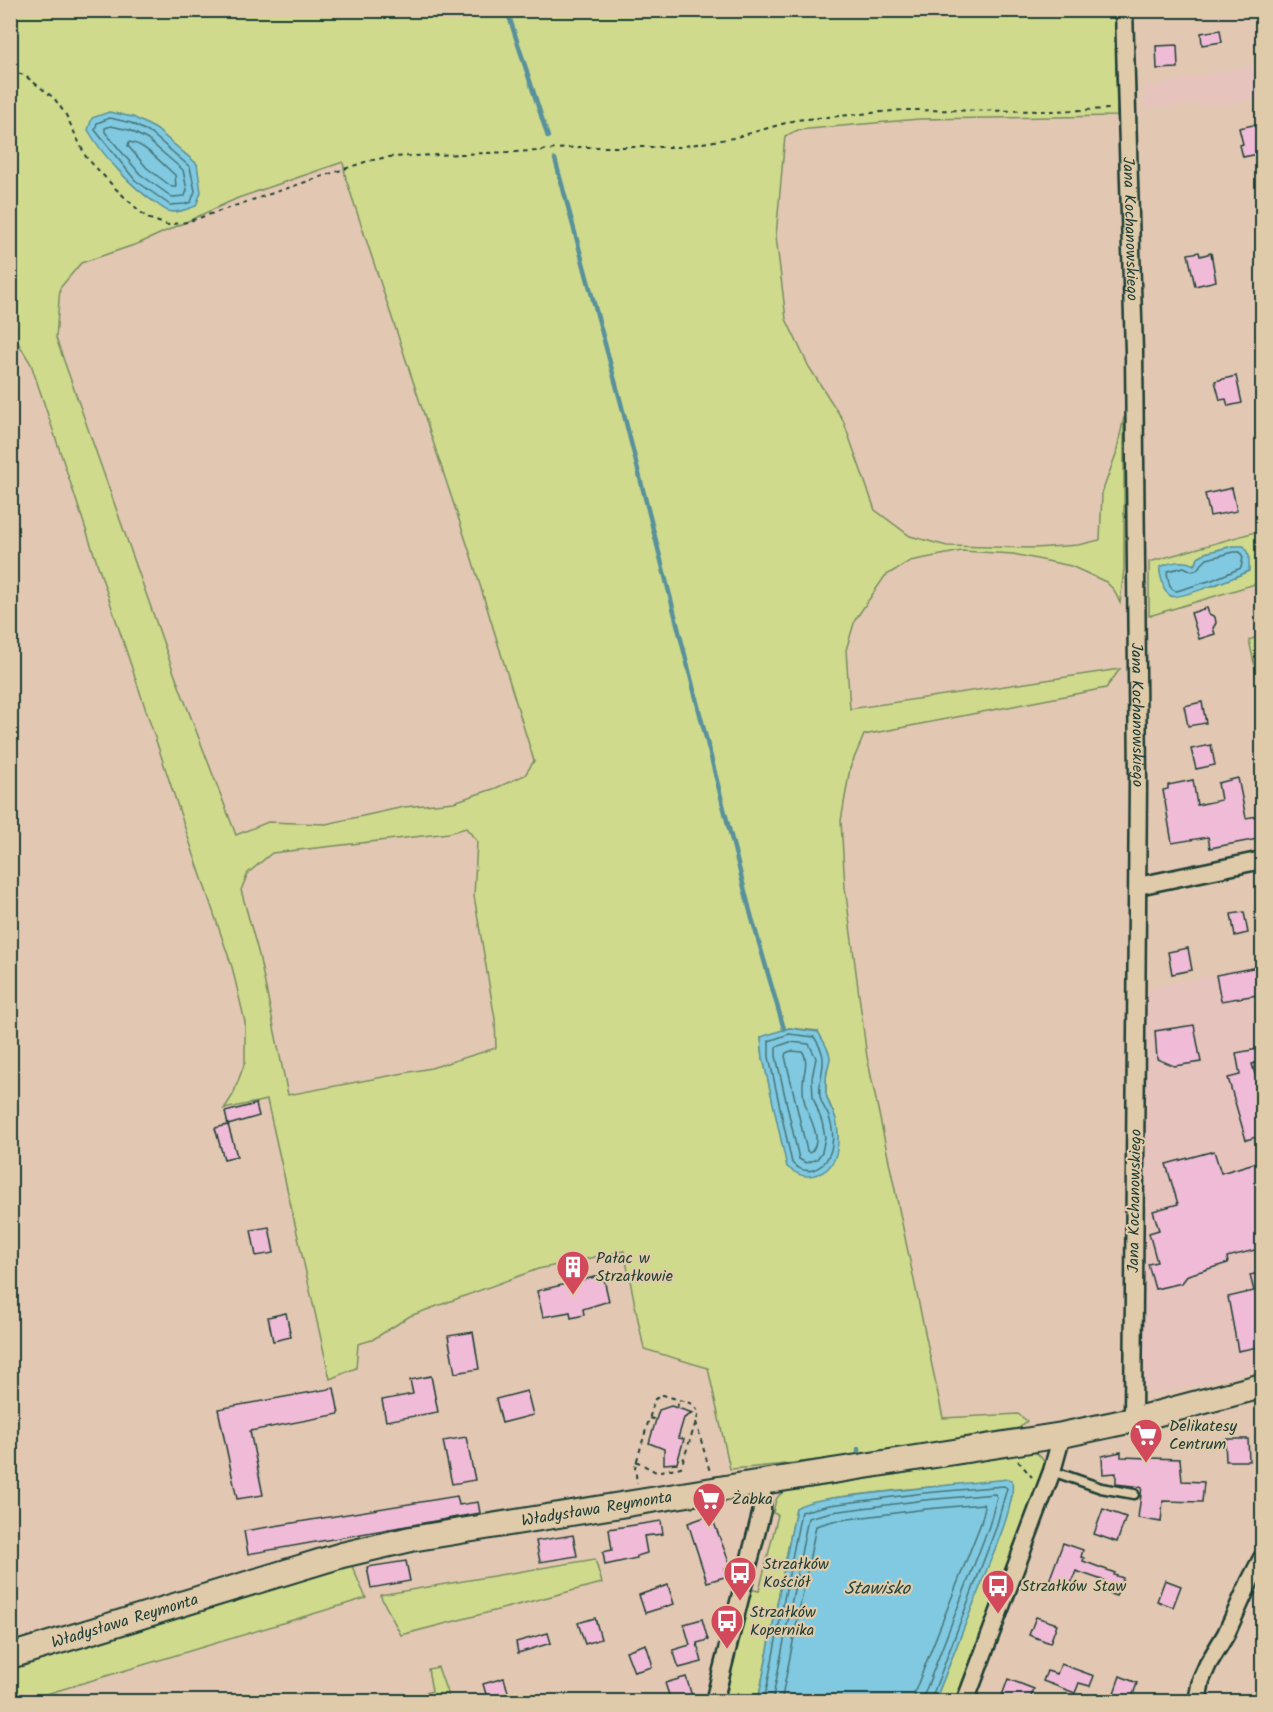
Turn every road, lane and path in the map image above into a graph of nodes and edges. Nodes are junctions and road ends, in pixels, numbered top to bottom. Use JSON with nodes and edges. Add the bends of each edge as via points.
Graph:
{"nodes":[{"id":1,"x":1124,"y":10,"type":"edge"},
{"id":2,"x":10,"y":71,"type":"edge"},
{"id":3,"x":1127,"y":109,"type":"junction"},
{"id":4,"x":1263,"y":860,"type":"edge"},
{"id":5,"x":1137,"y":886,"type":"junction"},
{"id":6,"x":1263,"y":1386,"type":"edge"},
{"id":7,"x":679,"y":1400,"type":"junction"},
{"id":8,"x":677,"y":1408,"type":"dead end"},
{"id":9,"x":650,"y":1418,"type":"junction"},
{"id":10,"x":656,"y":1420,"type":"dead end"},
{"id":11,"x":1133,"y":1420,"type":"junction"},
{"id":12,"x":696,"y":1422,"type":"junction"},
{"id":13,"x":1062,"y":1435,"type":"junction"},
{"id":14,"x":1013,"y":1458,"type":"dead end"},
{"id":15,"x":636,"y":1461,"type":"junction"},
{"id":16,"x":708,"y":1465,"type":"dead end"},
{"id":17,"x":1052,"y":1471,"type":"junction"},
{"id":18,"x":636,"y":1481,"type":"dead end"},
{"id":19,"x":762,"y":1482,"type":"junction"},
{"id":20,"x":1044,"y":1492,"type":"junction"},
{"id":21,"x":1134,"y":1494,"type":"dead end"},
{"id":22,"x":1263,"y":1558,"type":"edge"},
{"id":23,"x":10,"y":1656,"type":"edge"},
{"id":24,"x":714,"y":1701,"type":"edge"},
{"id":25,"x":965,"y":1701,"type":"edge"},
{"id":26,"x":1197,"y":1701,"type":"edge"}],
"edges":[{"from":1,"to":3,"type":"street","name":"Jana Kochanowskiego"},
{"from":2,"to":3,"type":"path","via":[[24,75],[54,99],[86,157],[147,218],[167,225],[187,222],[388,157],[579,147],[680,147],[733,138],[796,120],[903,110]]},
{"from":3,"to":5,"type":"street","name":"Jana Kochanowskiego","via":[[1134,352]]},
{"from":4,"to":5,"type":"street"},
{"from":5,"to":11,"type":"street","name":"Jana Kochanowskiego"},
{"from":6,"to":11,"type":"street","name":"Władysława Reymonta"},
{"from":7,"to":8,"type":"path"},
{"from":7,"to":9,"type":"path","via":[[663,1395],[655,1399]]},
{"from":7,"to":12,"type":"path","via":[[693,1404],[699,1413]]},
{"from":9,"to":10,"type":"path"},
{"from":9,"to":15,"type":"path"},
{"from":11,"to":13,"type":"street","name":"Władysława Reymonta"},
{"from":12,"to":15,"type":"path","via":[[681,1467],[656,1472]]},
{"from":12,"to":16,"type":"path"},
{"from":13,"to":17,"type":"street"},
{"from":13,"to":19,"type":"street","name":"Władysława Reymonta"},
{"from":14,"to":20,"type":"path","via":[[1022,1463]]},
{"from":15,"to":18,"type":"path"},
{"from":17,"to":20,"type":"street"},
{"from":17,"to":21,"type":"lane","via":[[1101,1488]]},
{"from":19,"to":23,"type":"street","name":"Władysława Reymonta","via":[[411,1539],[342,1555]]},
{"from":19,"to":24,"type":"street","via":[[762,1510]]},
{"from":20,"to":25,"type":"street"},
{"from":22,"to":26,"type":"street","via":[[1208,1664]]}]}
